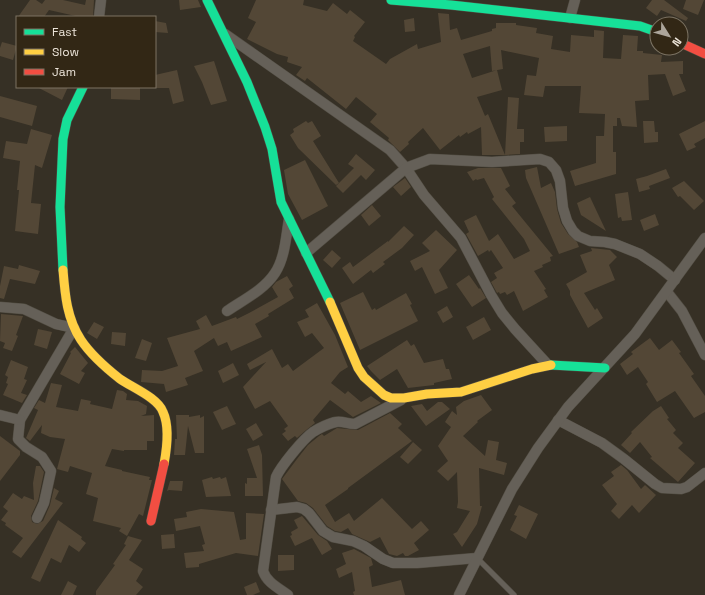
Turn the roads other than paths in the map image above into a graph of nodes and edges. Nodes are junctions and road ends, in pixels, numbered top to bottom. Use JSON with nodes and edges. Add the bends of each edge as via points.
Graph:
{"nodes":[{"id":1,"x":101,"y":0,"type":"edge"},
{"id":2,"x":207,"y":0,"type":"edge"},
{"id":3,"x":391,"y":0,"type":"edge"},
{"id":4,"x":575,"y":0,"type":"edge"},
{"id":5,"x":99,"y":16,"type":"edge"},
{"id":6,"x":570,"y":18,"type":"junction"},
{"id":7,"x":649,"y":29,"type":"edge"},
{"id":8,"x":224,"y":34,"type":"junction"},
{"id":9,"x":689,"y":47,"type":"edge"},
{"id":10,"x":705,"y":54,"type":"edge"},
{"id":11,"x":83,"y":88,"type":"edge"},
{"id":12,"x":406,"y":168,"type":"junction"},
{"id":13,"x":289,"y":219,"type":"junction"},
{"id":14,"x":705,"y":238,"type":"edge"},
{"id":15,"x":306,"y":254,"type":"junction"},
{"id":16,"x":675,"y":280,"type":"junction"},
{"id":17,"x":667,"y":292,"type":"junction"},
{"id":18,"x":0,"y":307,"type":"edge"},
{"id":19,"x":227,"y":311,"type":"dead end"},
{"id":20,"x":74,"y":328,"type":"junction"},
{"id":21,"x":705,"y":355,"type":"edge"},
{"id":22,"x":548,"y":365,"type":"junction"},
{"id":23,"x":605,"y":368,"type":"junction"},
{"id":24,"x":404,"y":398,"type":"junction"},
{"id":25,"x":0,"y":415,"type":"edge"},
{"id":26,"x":20,"y":420,"type":"junction"},
{"id":27,"x":558,"y":420,"type":"junction"},
{"id":28,"x":705,"y":473,"type":"edge"},
{"id":29,"x":271,"y":510,"type":"junction"},
{"id":30,"x":37,"y":518,"type":"dead end"},
{"id":31,"x":151,"y":521,"type":"dead end"},
{"id":32,"x":476,"y":558,"type":"junction"},
{"id":33,"x":288,"y":595,"type":"edge"},
{"id":34,"x":459,"y":595,"type":"edge"},
{"id":35,"x":514,"y":595,"type":"edge"}],
"edges":[{"from":1,"to":5,"type":"street"},
{"from":2,"to":8,"type":"street"},
{"from":3,"to":6,"type":"street"},
{"from":4,"to":6,"type":"street"},
{"from":6,"to":7,"type":"street"},
{"from":8,"to":12,"type":"street","via":[[390,150]]},
{"from":8,"to":13,"type":"street","via":[[261,113],[270,141],[276,184]]},
{"from":9,"to":10,"type":"street"},
{"from":11,"to":20,"type":"street","via":[[64,132],[59,195],[61,253],[67,305]]},
{"from":12,"to":15,"type":"street"},
{"from":12,"to":16,"type":"street","via":[[430,159],[492,162],[540,159],[549,162],[556,170],[560,181],[567,221],[578,236],[590,241],[615,244],[640,254]]},
{"from":12,"to":22,"type":"street","via":[[424,195],[461,238],[502,313]]},
{"from":13,"to":15,"type":"street"},
{"from":13,"to":19,"type":"street","via":[[285,244],[276,272],[268,283]]},
{"from":14,"to":16,"type":"street"},
{"from":15,"to":24,"type":"street","via":[[364,377],[384,395]]},
{"from":16,"to":17,"type":"street"},
{"from":17,"to":21,"type":"street","via":[[682,311]]},
{"from":17,"to":23,"type":"street"},
{"from":18,"to":20,"type":"street","via":[[24,310],[56,324]]},
{"from":20,"to":26,"type":"street"},
{"from":20,"to":31,"type":"street","via":[[109,371],[162,406],[165,460]]},
{"from":22,"to":23,"type":"street"},
{"from":22,"to":24,"type":"street","via":[[461,392]]},
{"from":23,"to":27,"type":"street"},
{"from":24,"to":29,"type":"street","via":[[355,424],[335,422],[313,432],[279,470]]},
{"from":25,"to":26,"type":"street"},
{"from":26,"to":30,"type":"street","via":[[18,439],[42,457],[51,471],[44,503]]},
{"from":27,"to":28,"type":"street","via":[[602,443],[662,488],[687,487]]},
{"from":27,"to":32,"type":"street","via":[[512,489]]},
{"from":29,"to":32,"type":"street","via":[[304,509],[323,531],[364,546],[393,563],[417,564]]},
{"from":29,"to":33,"type":"street","via":[[263,571],[269,582]]},
{"from":32,"to":34,"type":"street"},
{"from":32,"to":35,"type":"lane"}]}
